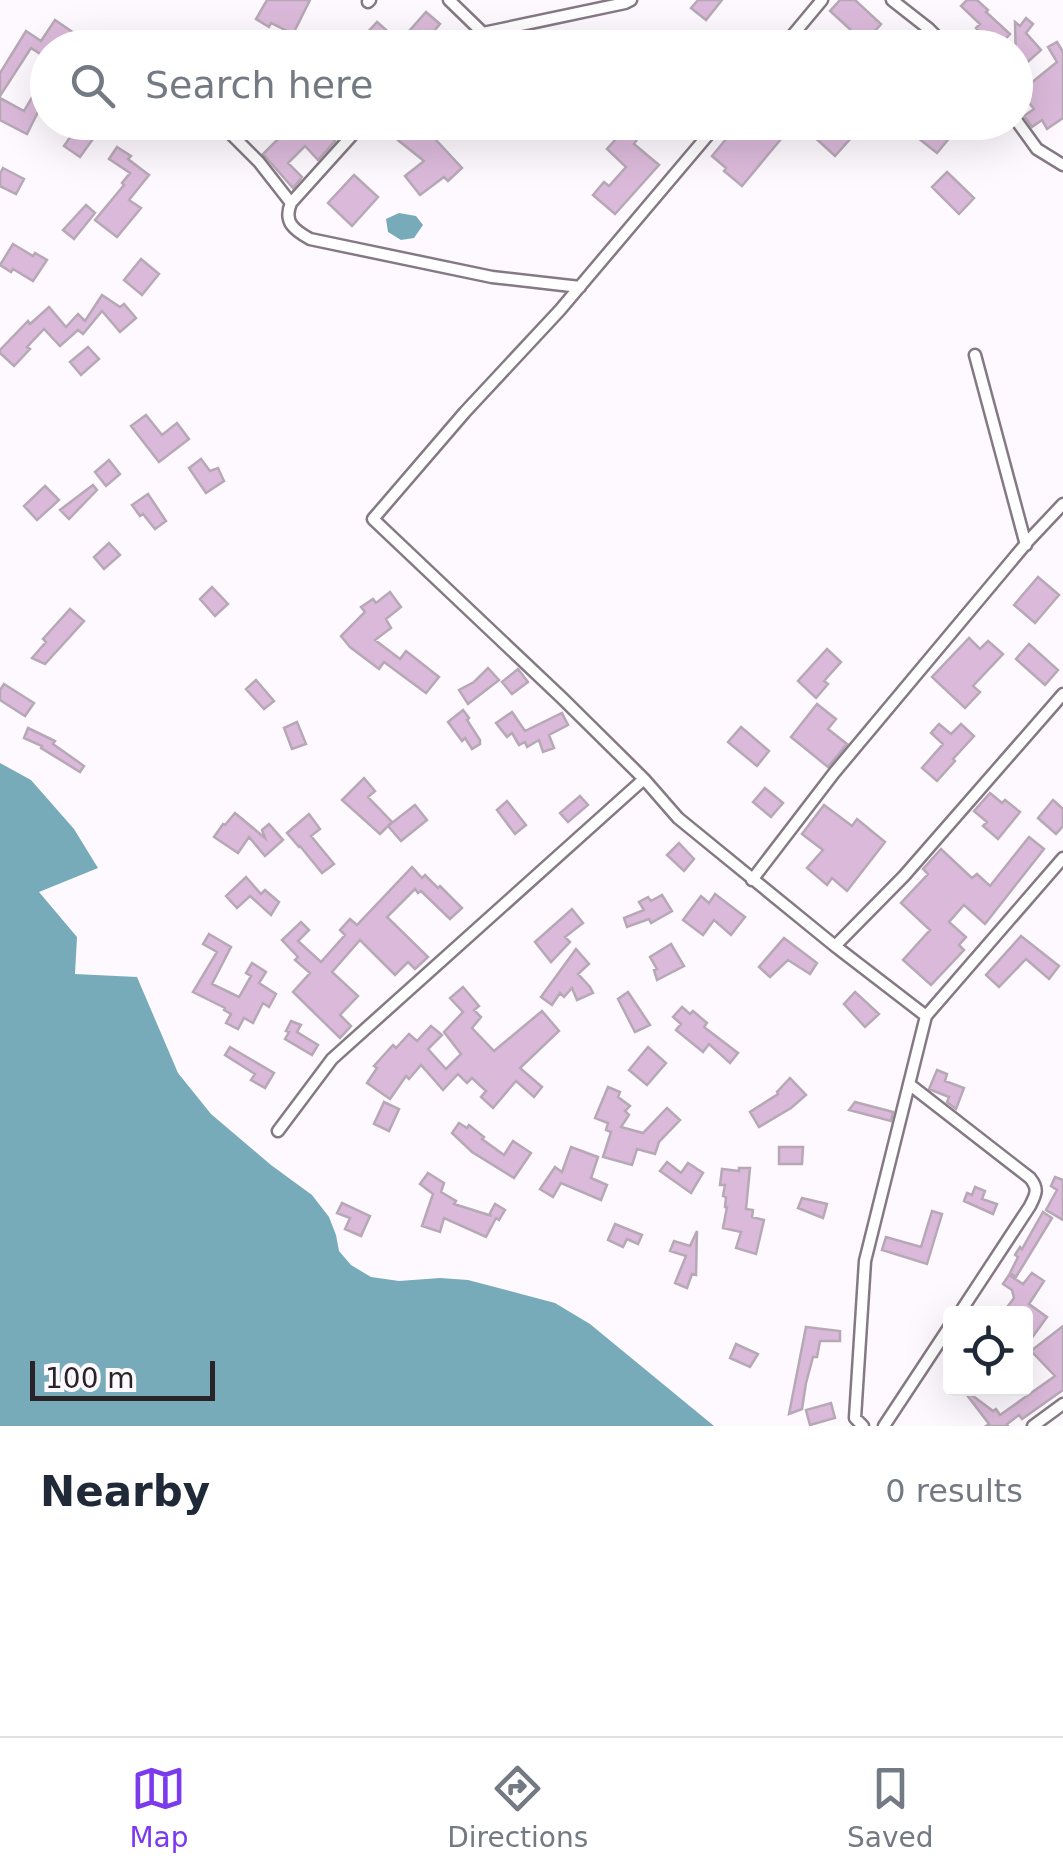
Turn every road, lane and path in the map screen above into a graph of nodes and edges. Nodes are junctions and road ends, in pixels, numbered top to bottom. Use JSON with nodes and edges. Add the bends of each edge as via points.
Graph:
{"nodes":[{"id":1,"x":448,"y":0,"type":"edge"},
{"id":2,"x":631,"y":0,"type":"edge"},
{"id":3,"x":822,"y":0,"type":"edge"},
{"id":4,"x":892,"y":0,"type":"edge"},
{"id":5,"x":481,"y":30,"type":"edge"},
{"id":6,"x":498,"y":30,"type":"edge"},
{"id":7,"x":797,"y":30,"type":"edge"},
{"id":8,"x":930,"y":30,"type":"edge"},
{"id":9,"x":237,"y":140,"type":"edge"},
{"id":10,"x":348,"y":140,"type":"edge"},
{"id":11,"x":704,"y":140,"type":"edge"},
{"id":12,"x":1031,"y":140,"type":"edge"},
{"id":13,"x":1063,"y":166,"type":"edge"},
{"id":14,"x":292,"y":203,"type":"junction"},
{"id":15,"x":580,"y":287,"type":"junction"},
{"id":16,"x":975,"y":356,"type":"dead end"},
{"id":17,"x":1063,"y":504,"type":"edge"},
{"id":18,"x":1026,"y":545,"type":"junction"},
{"id":19,"x":1063,"y":694,"type":"edge"},
{"id":20,"x":644,"y":779,"type":"junction"},
{"id":21,"x":1063,"y":858,"type":"edge"},
{"id":22,"x":752,"y":880,"type":"junction"},
{"id":23,"x":835,"y":946,"type":"junction"},
{"id":24,"x":926,"y":1016,"type":"junction"},
{"id":25,"x":909,"y":1084,"type":"junction"},
{"id":26,"x":278,"y":1130,"type":"dead end"},
{"id":27,"x":964,"y":1306,"type":"edge"},
{"id":28,"x":943,"y":1337,"type":"edge"},
{"id":29,"x":1063,"y":1404,"type":"edge"},
{"id":30,"x":864,"y":1426,"type":"edge"},
{"id":31,"x":884,"y":1426,"type":"edge"},
{"id":32,"x":1033,"y":1426,"type":"edge"}],
"edges":[{"from":1,"to":5,"type":"street"},
{"from":2,"to":6,"type":"street"},
{"from":3,"to":7,"type":"street"},
{"from":4,"to":8,"type":"street"},
{"from":9,"to":14,"type":"street"},
{"from":10,"to":14,"type":"street"},
{"from":11,"to":15,"type":"street"},
{"from":12,"to":13,"type":"street"},
{"from":14,"to":15,"type":"street","via":[[289,222],[310,239]]},
{"from":15,"to":20,"type":"street","via":[[373,519]]},
{"from":16,"to":18,"type":"street"},
{"from":17,"to":18,"type":"street"},
{"from":18,"to":22,"type":"street"},
{"from":19,"to":23,"type":"street"},
{"from":20,"to":22,"type":"street","via":[[678,818]]},
{"from":20,"to":26,"type":"street","via":[[332,1059]]},
{"from":21,"to":24,"type":"street"},
{"from":22,"to":23,"type":"street"},
{"from":23,"to":24,"type":"street"},
{"from":24,"to":25,"type":"street"},
{"from":25,"to":27,"type":"street","via":[[1036,1186],[1030,1206]]},
{"from":25,"to":30,"type":"street","via":[[866,1260],[855,1418]]},
{"from":28,"to":31,"type":"street"},
{"from":29,"to":32,"type":"street"}]}
